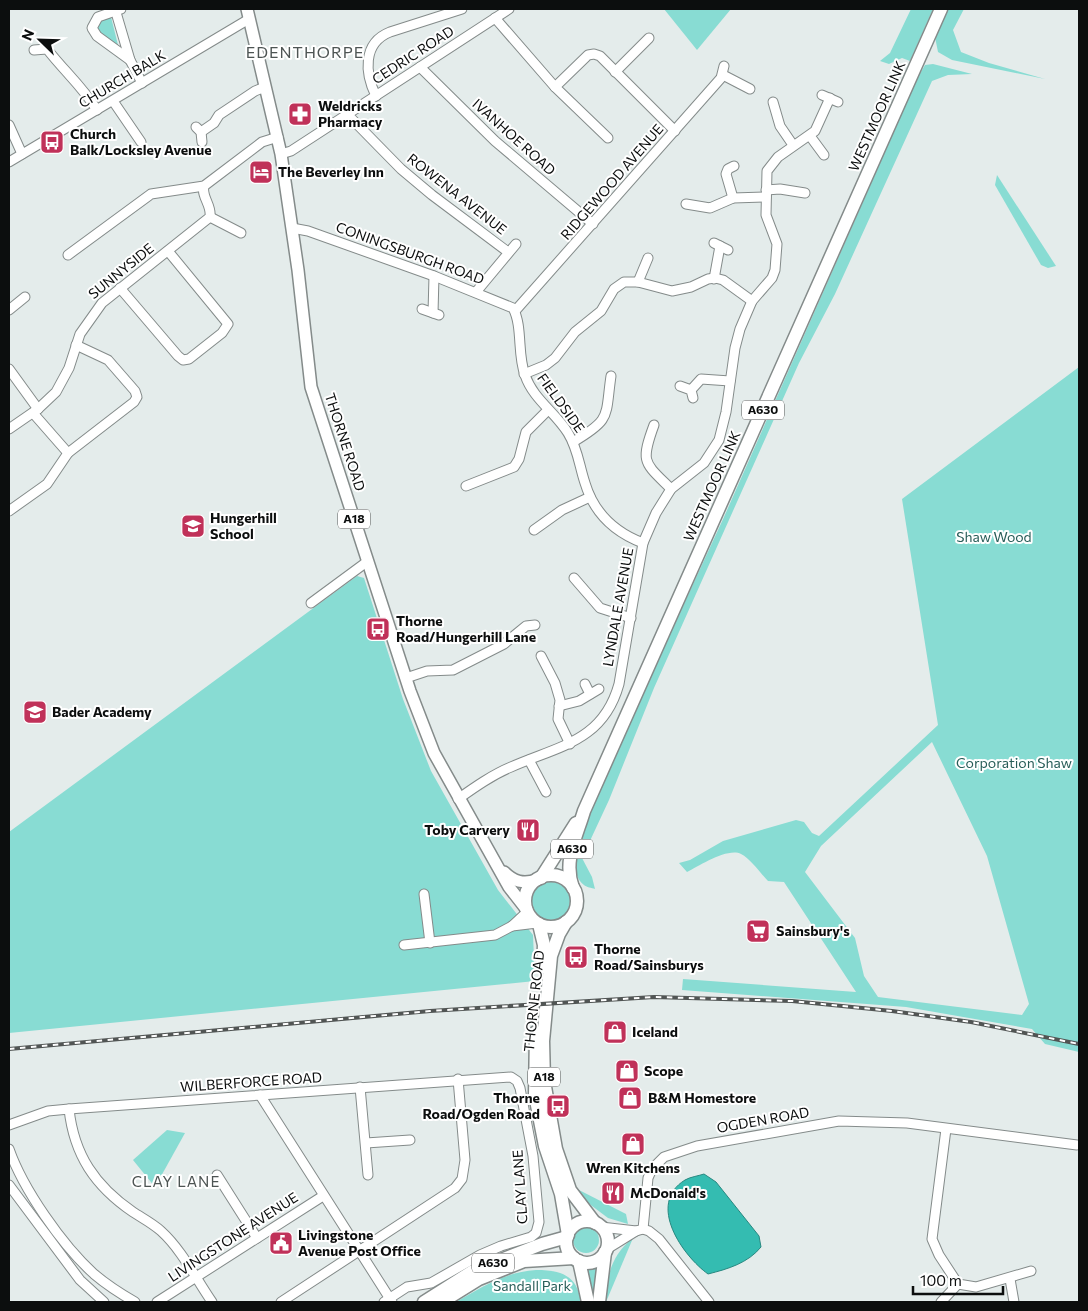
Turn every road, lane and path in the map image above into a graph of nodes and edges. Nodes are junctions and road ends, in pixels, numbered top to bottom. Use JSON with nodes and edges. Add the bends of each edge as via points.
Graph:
{"nodes":[{"id":1,"x":117,"y":9,"type":"edge"},
{"id":2,"x":462,"y":9,"type":"edge"},
{"id":3,"x":509,"y":9,"type":"edge"},
{"id":4,"x":941,"y":9,"type":"edge"},
{"id":5,"x":248,"y":14,"type":"edge"},
{"id":6,"x":495,"y":18,"type":"junction"},
{"id":7,"x":648,"y":38,"type":"dead end"},
{"id":8,"x":34,"y":50,"type":"dead end"},
{"id":9,"x":130,"y":60,"type":"junction"},
{"id":10,"x":420,"y":67,"type":"junction"},
{"id":11,"x":615,"y":72,"type":"junction"},
{"id":12,"x":142,"y":84,"type":"junction"},
{"id":13,"x":555,"y":86,"type":"junction"},
{"id":14,"x":265,"y":87,"type":"junction"},
{"id":15,"x":750,"y":89,"type":"dead end"},
{"id":16,"x":376,"y":96,"type":"junction"},
{"id":17,"x":830,"y":98,"type":"dead end"},
{"id":18,"x":113,"y":101,"type":"junction"},
{"id":19,"x":773,"y":102,"type":"dead end"},
{"id":20,"x":97,"y":110,"type":"junction"},
{"id":21,"x":776,"y":113,"type":"junction"},
{"id":22,"x":348,"y":114,"type":"junction"},
{"id":23,"x":766,"y":116,"type":"dead end"},
{"id":24,"x":9,"y":125,"type":"edge"},
{"id":25,"x":675,"y":131,"type":"junction"},
{"id":26,"x":200,"y":134,"type":"dead end"},
{"id":27,"x":810,"y":136,"type":"junction"},
{"id":28,"x":278,"y":137,"type":"junction"},
{"id":29,"x":608,"y":138,"type":"dead end"},
{"id":30,"x":141,"y":142,"type":"dead end"},
{"id":31,"x":793,"y":145,"type":"junction"},
{"id":32,"x":22,"y":154,"type":"junction"},
{"id":33,"x":281,"y":154,"type":"junction"},
{"id":34,"x":824,"y":155,"type":"dead end"},
{"id":35,"x":9,"y":162,"type":"edge"},
{"id":36,"x":734,"y":166,"type":"dead end"},
{"id":37,"x":204,"y":186,"type":"junction"},
{"id":38,"x":805,"y":193,"type":"dead end"},
{"id":39,"x":766,"y":194,"type":"junction"},
{"id":40,"x":733,"y":198,"type":"junction"},
{"id":41,"x":686,"y":204,"type":"dead end"},
{"id":42,"x":210,"y":217,"type":"junction"},
{"id":43,"x":593,"y":224,"type":"junction"},
{"id":44,"x":292,"y":228,"type":"junction"},
{"id":45,"x":241,"y":233,"type":"dead end"},
{"id":46,"x":516,"y":244,"type":"dead end"},
{"id":47,"x":721,"y":246,"type":"dead end"},
{"id":48,"x":168,"y":251,"type":"junction"},
{"id":49,"x":508,"y":252,"type":"junction"},
{"id":50,"x":66,"y":256,"type":"dead end"},
{"id":51,"x":648,"y":258,"type":"dead end"},
{"id":52,"x":434,"y":276,"type":"junction"},
{"id":53,"x":714,"y":278,"type":"junction"},
{"id":54,"x":638,"y":282,"type":"junction"},
{"id":55,"x":120,"y":288,"type":"junction"},
{"id":56,"x":476,"y":292,"type":"junction"},
{"id":57,"x":25,"y":298,"type":"dead end"},
{"id":58,"x":752,"y":301,"type":"junction"},
{"id":59,"x":422,"y":309,"type":"dead end"},
{"id":60,"x":9,"y":310,"type":"edge"},
{"id":61,"x":515,"y":311,"type":"junction"},
{"id":62,"x":76,"y":345,"type":"junction"},
{"id":63,"x":9,"y":369,"type":"edge"},
{"id":64,"x":524,"y":374,"type":"junction"},
{"id":65,"x":611,"y":376,"type":"dead end"},
{"id":66,"x":730,"y":381,"type":"junction"},
{"id":67,"x":680,"y":386,"type":"dead end"},
{"id":68,"x":548,"y":410,"type":"junction"},
{"id":69,"x":36,"y":411,"type":"junction"},
{"id":70,"x":654,"y":425,"type":"dead end"},
{"id":71,"x":9,"y":429,"type":"edge"},
{"id":72,"x":573,"y":442,"type":"junction"},
{"id":73,"x":68,"y":453,"type":"junction"},
{"id":74,"x":464,"y":487,"type":"dead end"},
{"id":75,"x":671,"y":489,"type":"junction"},
{"id":76,"x":590,"y":497,"type":"junction"},
{"id":77,"x":9,"y":510,"type":"edge"},
{"id":78,"x":534,"y":530,"type":"dead end"},
{"id":79,"x":643,"y":544,"type":"junction"},
{"id":80,"x":368,"y":561,"type":"junction"},
{"id":81,"x":574,"y":578,"type":"dead end"},
{"id":82,"x":311,"y":603,"type":"dead end"},
{"id":83,"x":631,"y":618,"type":"junction"},
{"id":84,"x":535,"y":625,"type":"dead end"},
{"id":85,"x":541,"y":656,"type":"dead end"},
{"id":86,"x":406,"y":678,"type":"junction"},
{"id":87,"x":585,"y":684,"type":"dead end"},
{"id":88,"x":599,"y":689,"type":"dead end"},
{"id":89,"x":590,"y":694,"type":"junction"},
{"id":90,"x":560,"y":706,"type":"junction"},
{"id":91,"x":570,"y":744,"type":"junction"},
{"id":92,"x":528,"y":760,"type":"junction"},
{"id":93,"x":546,"y":792,"type":"dead end"},
{"id":94,"x":458,"y":799,"type":"junction"},
{"id":95,"x":584,"y":811,"type":"junction"},
{"id":96,"x":494,"y":862,"type":"junction"},
{"id":97,"x":539,"y":879,"type":"junction"},
{"id":98,"x":573,"y":888,"type":"junction"},
{"id":99,"x":424,"y":894,"type":"dead end"},
{"id":100,"x":527,"y":911,"type":"junction"},
{"id":101,"x":566,"y":922,"type":"junction"},
{"id":102,"x":538,"y":924,"type":"junction"},
{"id":103,"x":512,"y":926,"type":"junction"},
{"id":104,"x":430,"y":943,"type":"junction"},
{"id":105,"x":404,"y":945,"type":"dead end"},
{"id":106,"x":498,"y":1077,"type":"joint"},
{"id":107,"x":458,"y":1079,"type":"junction"},
{"id":108,"x":360,"y":1087,"type":"junction"},
{"id":109,"x":260,"y":1095,"type":"junction"},
{"id":110,"x":69,"y":1109,"type":"junction"},
{"id":111,"x":9,"y":1125,"type":"edge"},
{"id":112,"x":946,"y":1129,"type":"junction"},
{"id":113,"x":411,"y":1141,"type":"dead end"},
{"id":114,"x":366,"y":1143,"type":"junction"},
{"id":115,"x":1077,"y":1144,"type":"dead end"},
{"id":116,"x":9,"y":1148,"type":"edge"},
{"id":117,"x":217,"y":1175,"type":"dead end"},
{"id":118,"x":368,"y":1175,"type":"dead end"},
{"id":119,"x":9,"y":1185,"type":"edge"},
{"id":120,"x":323,"y":1196,"type":"junction"},
{"id":121,"x":598,"y":1225,"type":"junction"},
{"id":122,"x":639,"y":1230,"type":"junction"},
{"id":123,"x":568,"y":1236,"type":"junction"},
{"id":124,"x":257,"y":1238,"type":"junction"},
{"id":125,"x":606,"y":1250,"type":"junction"},
{"id":126,"x":360,"y":1251,"type":"junction"},
{"id":127,"x":576,"y":1260,"type":"junction"},
{"id":128,"x":1031,"y":1271,"type":"dead end"},
{"id":129,"x":195,"y":1278,"type":"junction"},
{"id":130,"x":1010,"y":1279,"type":"junction"},
{"id":131,"x":958,"y":1284,"type":"junction"},
{"id":132,"x":388,"y":1301,"type":"edge"},
{"id":133,"x":104,"y":1302,"type":"edge"},
{"id":134,"x":135,"y":1302,"type":"edge"},
{"id":135,"x":158,"y":1302,"type":"edge"},
{"id":136,"x":212,"y":1302,"type":"edge"},
{"id":137,"x":281,"y":1302,"type":"edge"},
{"id":138,"x":424,"y":1302,"type":"edge"},
{"id":139,"x":442,"y":1302,"type":"edge"},
{"id":140,"x":588,"y":1302,"type":"edge"},
{"id":141,"x":599,"y":1302,"type":"edge"},
{"id":142,"x":709,"y":1302,"type":"edge"},
{"id":143,"x":941,"y":1302,"type":"edge"},
{"id":144,"x":1014,"y":1302,"type":"edge"}],
"edges":[{"from":1,"to":9,"type":"street"},
{"from":1,"to":9,"type":"street","via":[[94,20],[93,31]]},
{"from":2,"to":16,"type":"street","via":[[379,37],[370,52],[367,74]]},
{"from":3,"to":6,"type":"street","name":"CEDRIC ROAD"},
{"from":4,"to":95,"type":"highway","name":"WESTMOOR LINK","number":"A630"},
{"from":5,"to":12,"type":"street","name":"CHURCH BALK"},
{"from":5,"to":14,"type":"main road","name":"THORNE ROAD","number":"A18"},
{"from":6,"to":10,"type":"street","name":"CEDRIC ROAD"},
{"from":6,"to":13,"type":"street"},
{"from":7,"to":11,"type":"street"},
{"from":8,"to":20,"type":"street","via":[[47,49],[83,88]]},
{"from":9,"to":12,"type":"street"},
{"from":10,"to":16,"type":"street","name":"CEDRIC ROAD"},
{"from":10,"to":43,"type":"street","name":"IVANHOE ROAD","via":[[495,141]]},
{"from":11,"to":13,"type":"street","via":[[600,56],[588,55]]},
{"from":11,"to":25,"type":"street"},
{"from":12,"to":18,"type":"street","name":"CHURCH BALK"},
{"from":13,"to":29,"type":"street"},
{"from":14,"to":26,"type":"street","via":[[219,115]]},
{"from":14,"to":28,"type":"main road","name":"THORNE ROAD","number":"A18"},
{"from":15,"to":25,"type":"street","name":"RIDGEWOOD AVENUE","via":[[724,71]]},
{"from":16,"to":22,"type":"street","name":"CEDRIC ROAD"},
{"from":17,"to":27,"type":"street","via":[[819,125]]},
{"from":18,"to":20,"type":"street","name":"CHURCH BALK"},
{"from":18,"to":30,"type":"street"},
{"from":19,"to":21,"type":"street"},
{"from":20,"to":32,"type":"street","name":"CHURCH BALK"},
{"from":21,"to":23,"type":"street"},
{"from":21,"to":31,"type":"street","via":[[780,126]]},
{"from":22,"to":33,"type":"street","name":"CEDRIC ROAD","via":[[291,151]]},
{"from":22,"to":49,"type":"street","name":"ROWENA AVENUE","via":[[401,169]]},
{"from":24,"to":32,"type":"street"},
{"from":25,"to":43,"type":"street","name":"RIDGEWOOD AVENUE"},
{"from":27,"to":31,"type":"street","name":"LYNDALE AVENUE"},
{"from":27,"to":34,"type":"street"},
{"from":28,"to":33,"type":"main road","name":"THORNE ROAD","number":"A18"},
{"from":28,"to":37,"type":"street","via":[[262,142]]},
{"from":31,"to":39,"type":"street","name":"LYNDALE AVENUE","via":[[770,165]]},
{"from":32,"to":35,"type":"street","name":"CHURCH BALK"},
{"from":33,"to":44,"type":"main road","name":"THORNE ROAD","number":"A18"},
{"from":36,"to":40,"type":"street","via":[[728,168],[726,174]]},
{"from":37,"to":42,"type":"street","via":[[203,195],[210,205]]},
{"from":37,"to":50,"type":"street","via":[[151,194]]},
{"from":38,"to":39,"type":"street","via":[[780,189]]},
{"from":39,"to":40,"type":"street"},
{"from":39,"to":58,"type":"street","name":"LYNDALE AVENUE","via":[[766,215],[776,244],[775,270]]},
{"from":40,"to":41,"type":"street","via":[[710,208]]},
{"from":42,"to":45,"type":"street"},
{"from":42,"to":48,"type":"street","name":"SUNNYSIDE"},
{"from":43,"to":61,"type":"street","name":"RIDGEWOOD AVENUE"},
{"from":44,"to":52,"type":"street","name":"CONINGSBURGH ROAD"},
{"from":44,"to":80,"type":"main road","name":"THORNE ROAD","number":"A18","via":[[311,387]]},
{"from":46,"to":49,"type":"street"},
{"from":47,"to":53,"type":"street"},
{"from":48,"to":55,"type":"street","name":"SUNNYSIDE"},
{"from":48,"to":55,"type":"street","via":[[228,324],[225,331],[189,359],[183,360],[178,356]]},
{"from":49,"to":56,"type":"street"},
{"from":51,"to":54,"type":"street"},
{"from":52,"to":56,"type":"street","name":"CONINGSBURGH ROAD"},
{"from":52,"to":59,"type":"street","via":[[436,314]]},
{"from":53,"to":54,"type":"street","via":[[672,291]]},
{"from":53,"to":58,"type":"street","via":[[723,280]]},
{"from":54,"to":64,"type":"street","via":[[619,284],[600,311],[575,332],[555,358]]},
{"from":55,"to":62,"type":"street","name":"SUNNYSIDE","via":[[92,315]]},
{"from":56,"to":61,"type":"street","name":"CONINGSBURGH ROAD","via":[[509,305]]},
{"from":57,"to":60,"type":"street"},
{"from":58,"to":66,"type":"street","name":"LYNDALE AVENUE","via":[[740,329]]},
{"from":61,"to":64,"type":"street","name":"FIELDSIDE"},
{"from":62,"to":69,"type":"street","name":"SUNNYSIDE","via":[[61,384]]},
{"from":62,"to":73,"type":"street","via":[[108,360],[137,397]]},
{"from":63,"to":69,"type":"street"},
{"from":64,"to":68,"type":"street","name":"FIELDSIDE","via":[[530,388]]},
{"from":65,"to":72,"type":"street","via":[[609,407],[604,419],[595,429]]},
{"from":66,"to":67,"type":"street","via":[[701,379],[692,394]]},
{"from":66,"to":75,"type":"street","name":"LYNDALE AVENUE","via":[[722,430],[714,450],[704,463]]},
{"from":68,"to":72,"type":"street","name":"FIELDSIDE"},
{"from":68,"to":74,"type":"street","via":[[526,432],[514,467]]},
{"from":69,"to":71,"type":"street","name":"SUNNYSIDE"},
{"from":69,"to":73,"type":"street"},
{"from":70,"to":75,"type":"street","via":[[646,448],[646,460]]},
{"from":72,"to":76,"type":"street","name":"FIELDSIDE"},
{"from":73,"to":77,"type":"street","via":[[47,484]]},
{"from":75,"to":79,"type":"street","name":"LYNDALE AVENUE"},
{"from":76,"to":78,"type":"street","via":[[562,510]]},
{"from":76,"to":79,"type":"street","name":"FIELDSIDE","via":[[614,529]]},
{"from":79,"to":83,"type":"street","name":"LYNDALE AVENUE"},
{"from":80,"to":82,"type":"street"},
{"from":80,"to":86,"type":"main road","name":"THORNE ROAD","number":"A18"},
{"from":81,"to":83,"type":"street","via":[[600,608]]},
{"from":83,"to":91,"type":"street","name":"LYNDALE AVENUE","via":[[619,684],[612,704],[594,727]]},
{"from":84,"to":86,"type":"street","via":[[526,626],[504,644],[453,670],[427,671]]},
{"from":85,"to":90,"type":"street","via":[[554,683]]},
{"from":86,"to":94,"type":"main road","name":"THORNE ROAD","number":"A18","via":[[434,753]]},
{"from":87,"to":89,"type":"street"},
{"from":88,"to":89,"type":"street"},
{"from":89,"to":90,"type":"street","via":[[572,704]]},
{"from":90,"to":91,"type":"street","via":[[559,723]]},
{"from":91,"to":92,"type":"street","name":"LYNDALE AVENUE"},
{"from":92,"to":93,"type":"street"},
{"from":92,"to":94,"type":"street","name":"LYNDALE AVENUE","via":[[499,773]]},
{"from":94,"to":96,"type":"main road","name":"THORNE ROAD","number":"A18"},
{"from":95,"to":97,"type":"highway","name":"WESTMOOR LINK","number":"A630"},
{"from":95,"to":98,"type":"highway","name":"WESTMOOR LINK","number":"A630","via":[[569,859]]},
{"from":96,"to":97,"type":"main road","number":"A18","via":[[515,881]]},
{"from":96,"to":100,"type":"main road","number":"A18"},
{"from":97,"to":98,"type":"highway","number":"A18","via":[[558,877]]},
{"from":97,"to":100,"type":"highway","via":[[528,889]]},
{"from":98,"to":101,"type":"highway","number":"A18","via":[[576,905]]},
{"from":99,"to":104,"type":"street"},
{"from":100,"to":102,"type":"highway","number":"A18"},
{"from":100,"to":103,"type":"street"},
{"from":101,"to":102,"type":"highway","via":[[553,927]]},
{"from":101,"to":121,"type":"highway","name":"THORNE ROAD","number":"A18","via":[[551,956],[543,1041],[544,1081],[556,1149],[570,1190]]},
{"from":102,"to":103,"type":"street"},
{"from":102,"to":123,"type":"highway","name":"THORNE ROAD","number":"A18","via":[[544,954],[534,1049],[534,1081],[545,1146],[561,1194]]},
{"from":103,"to":104,"type":"street","via":[[494,935]]},
{"from":104,"to":105,"type":"street"},
{"from":106,"to":107,"type":"street","name":"WILBERFORCE ROAD"},
{"from":106,"to":132,"type":"street","name":"CLAY LANE","via":[[511,1077],[520,1088],[533,1156],[540,1222],[536,1233],[480,1255],[431,1283],[407,1287]]},
{"from":107,"to":108,"type":"street","name":"WILBERFORCE ROAD"},
{"from":107,"to":126,"type":"street","via":[[465,1160],[462,1180],[450,1193]]},
{"from":108,"to":109,"type":"street","name":"WILBERFORCE ROAD"},
{"from":108,"to":114,"type":"street"},
{"from":109,"to":110,"type":"street","name":"WILBERFORCE ROAD"},
{"from":109,"to":120,"type":"street"},
{"from":110,"to":111,"type":"street","name":"WILBERFORCE ROAD","via":[[48,1111]]},
{"from":110,"to":129,"type":"street","via":[[78,1150],[96,1179],[122,1204],[161,1231]]},
{"from":112,"to":115,"type":"street","name":"OGDEN ROAD"},
{"from":112,"to":122,"type":"street","name":"OGDEN ROAD","via":[[839,1120],[697,1146],[664,1157],[657,1163],[648,1178]]},
{"from":112,"to":131,"type":"street","via":[[932,1239],[938,1255]]},
{"from":113,"to":114,"type":"street"},
{"from":114,"to":118,"type":"street"},
{"from":116,"to":134,"type":"street","via":[[25,1185],[78,1258]]},
{"from":117,"to":124,"type":"street"},
{"from":119,"to":133,"type":"street","via":[[80,1280]]},
{"from":120,"to":124,"type":"street","name":"LIVINGSTONE AVENUE"},
{"from":120,"to":126,"type":"street"},
{"from":121,"to":122,"type":"street"},
{"from":121,"to":123,"type":"highway","via":[[579,1223]]},
{"from":121,"to":125,"type":"highway","via":[[607,1237]]},
{"from":122,"to":125,"type":"street"},
{"from":122,"to":142,"type":"street","via":[[649,1231],[659,1239]]},
{"from":123,"to":127,"type":"highway","via":[[568,1249]]},
{"from":123,"to":138,"type":"highway","number":"A630","via":[[473,1271]]},
{"from":124,"to":129,"type":"street","name":"LIVINGSTONE AVENUE"},
{"from":125,"to":127,"type":"highway","via":[[594,1262]]},
{"from":125,"to":141,"type":"highway"},
{"from":126,"to":132,"type":"street"},
{"from":126,"to":137,"type":"street"},
{"from":127,"to":139,"type":"highway","number":"A630","via":[[524,1261],[479,1278]]},
{"from":127,"to":140,"type":"highway"},
{"from":128,"to":130,"type":"street"},
{"from":129,"to":135,"type":"street","name":"LIVINGSTONE AVENUE"},
{"from":129,"to":136,"type":"street"},
{"from":130,"to":131,"type":"street","via":[[976,1287]]},
{"from":130,"to":144,"type":"street"},
{"from":131,"to":143,"type":"street"}]}
